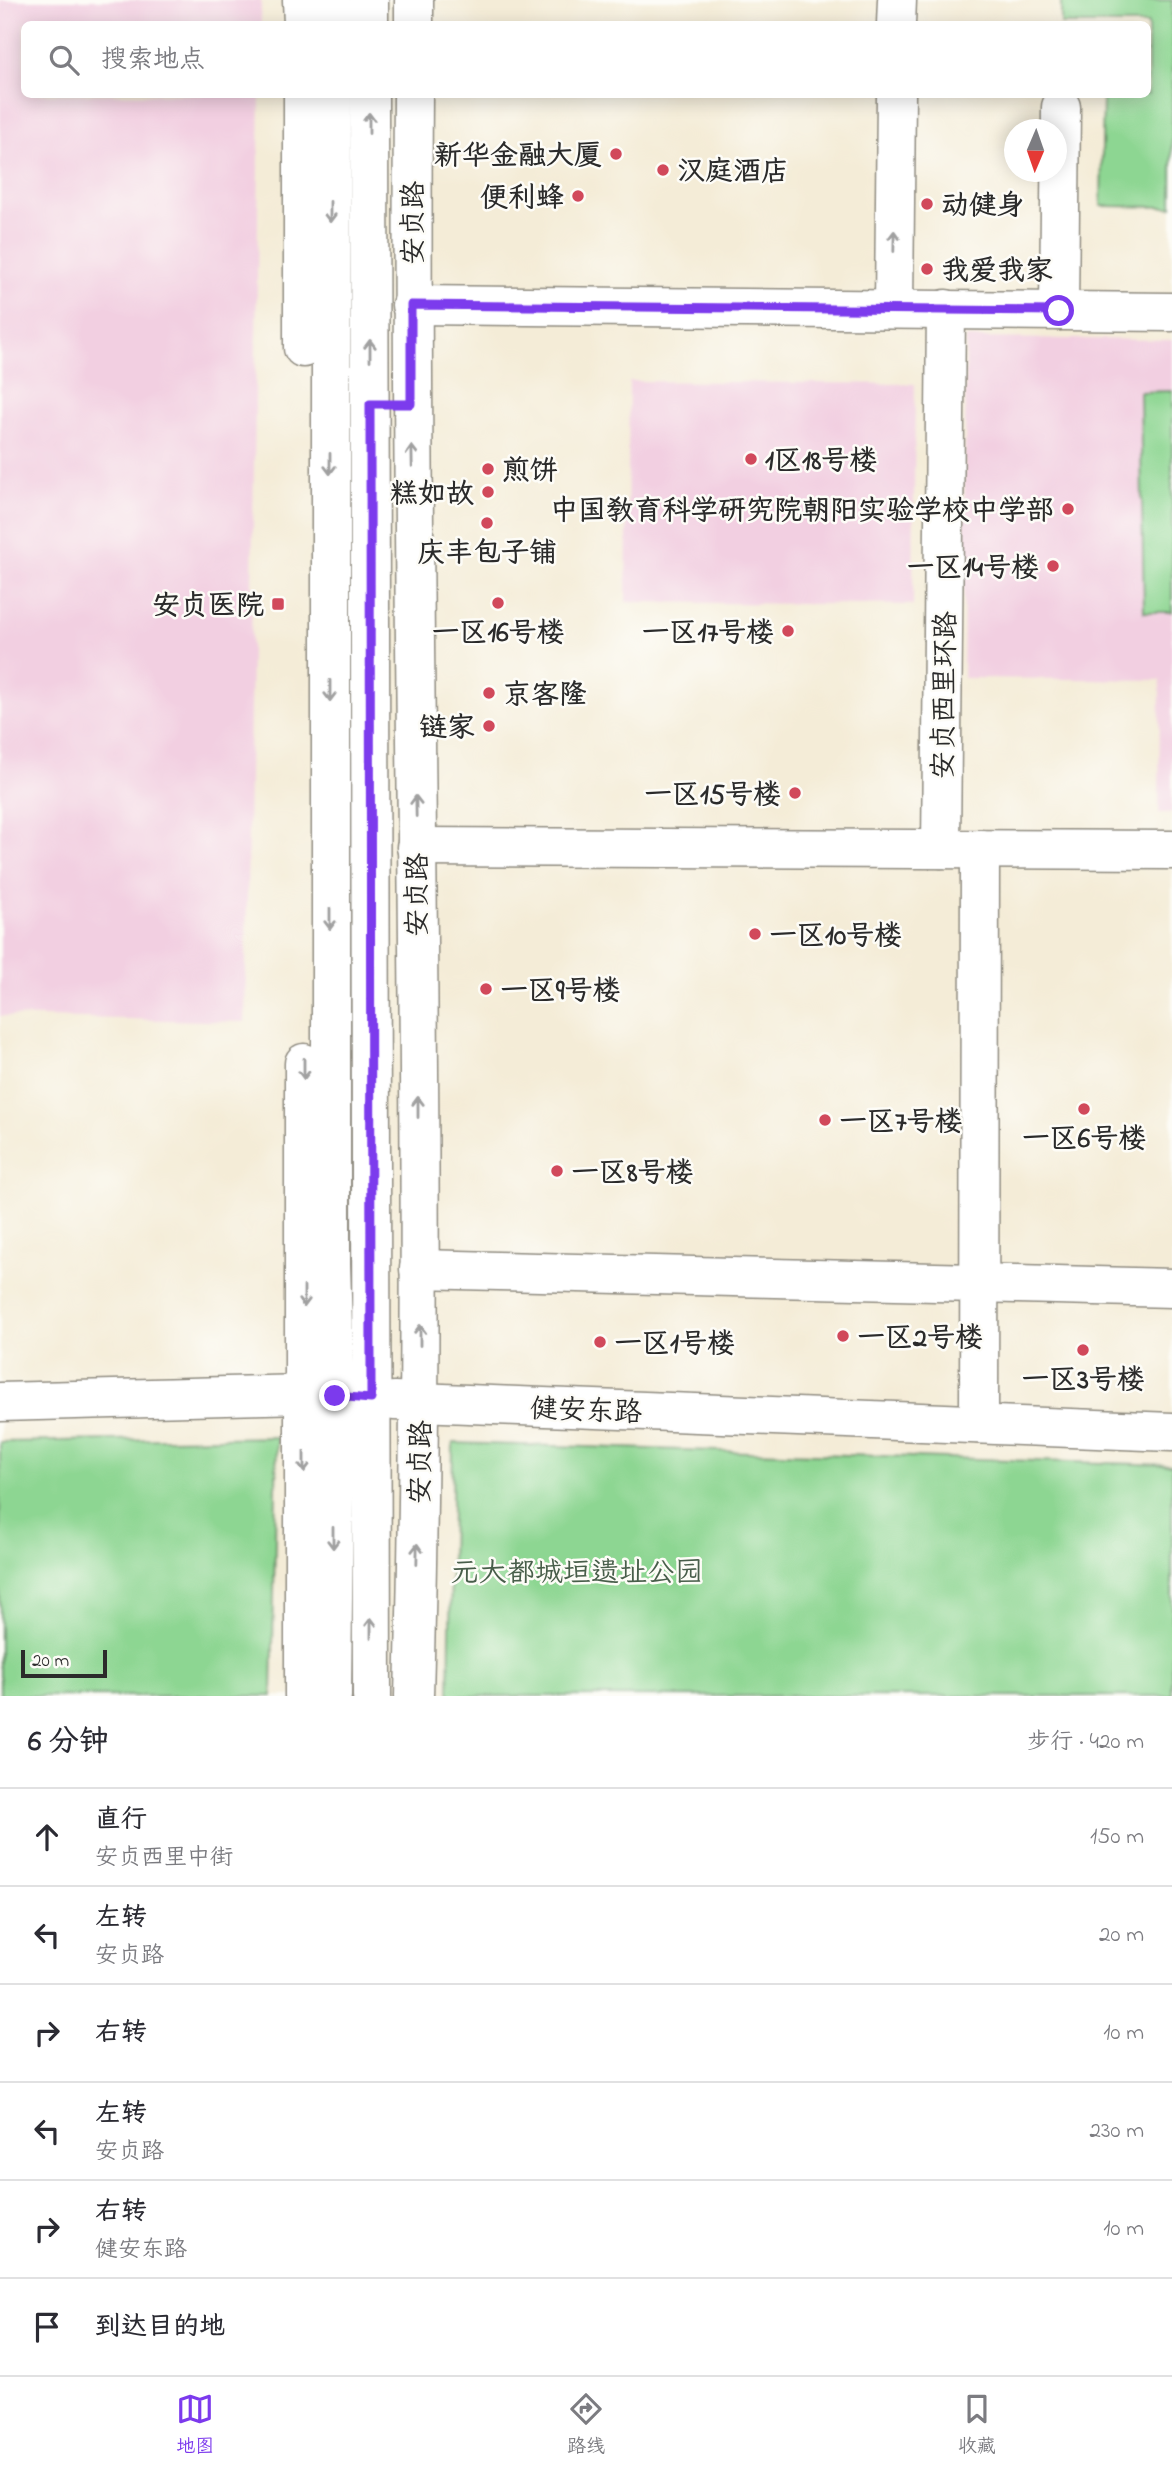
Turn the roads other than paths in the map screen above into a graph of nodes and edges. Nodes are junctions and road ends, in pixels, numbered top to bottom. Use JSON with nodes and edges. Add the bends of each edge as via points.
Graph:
{"nodes":[{"id":1,"x":302,"y":0,"type":"edge"},
{"id":2,"x":331,"y":0,"type":"edge"},
{"id":3,"x":369,"y":0,"type":"edge"},
{"id":4,"x":414,"y":0,"type":"edge"},
{"id":5,"x":897,"y":0,"type":"edge"},
{"id":6,"x":303,"y":21,"type":"edge"},
{"id":7,"x":331,"y":21,"type":"edge"},
{"id":8,"x":369,"y":21,"type":"edge"},
{"id":9,"x":414,"y":21,"type":"edge"},
{"id":10,"x":896,"y":21,"type":"edge"},
{"id":11,"x":303,"y":98,"type":"edge"},
{"id":12,"x":331,"y":98,"type":"edge"},
{"id":13,"x":369,"y":98,"type":"edge"},
{"id":14,"x":413,"y":98,"type":"edge"},
{"id":15,"x":896,"y":98,"type":"edge"},
{"id":16,"x":1061,"y":107,"type":"dead end"},
{"id":17,"x":411,"y":305,"type":"junction"},
{"id":18,"x":894,"y":309,"type":"junction"},
{"id":19,"x":946,"y":309,"type":"junction"},
{"id":20,"x":1059,"y":311,"type":"junction"},
{"id":21,"x":1172,"y":312,"type":"edge"},
{"id":22,"x":317,"y":402,"type":"junction"},
{"id":23,"x":370,"y":404,"type":"junction"},
{"id":24,"x":411,"y":404,"type":"junction"},
{"id":25,"x":416,"y":848,"type":"junction"},
{"id":26,"x":941,"y":849,"type":"junction"},
{"id":27,"x":980,"y":849,"type":"junction"},
{"id":28,"x":1172,"y":850,"type":"edge"},
{"id":29,"x":419,"y":1269,"type":"junction"},
{"id":30,"x":980,"y":1283,"type":"junction"},
{"id":31,"x":1172,"y":1288,"type":"edge"},
{"id":32,"x":336,"y":1396,"type":"junction"},
{"id":33,"x":0,"y":1402,"type":"edge"},
{"id":34,"x":420,"y":1403,"type":"junction"},
{"id":35,"x":979,"y":1424,"type":"junction"},
{"id":36,"x":1172,"y":1432,"type":"edge"},
{"id":37,"x":416,"y":1625,"type":"junction"},
{"id":38,"x":372,"y":1693,"type":"edge"},
{"id":39,"x":304,"y":1696,"type":"edge"},
{"id":40,"x":332,"y":1696,"type":"edge"},
{"id":41,"x":414,"y":1696,"type":"edge"}],
"edges":[{"from":1,"to":6,"type":"street"},
{"from":2,"to":7,"type":"street"},
{"from":3,"to":8,"type":"street"},
{"from":4,"to":9,"type":"street"},
{"from":5,"to":10,"type":"street"},
{"from":11,"to":22,"type":"street","name":"安贞路"},
{"from":12,"to":22,"type":"street","name":"安贞路","one_way":true},
{"from":23,"to":13,"type":"street","name":"安贞路","one_way":true},
{"from":14,"to":17,"type":"street","name":"安贞路"},
{"from":18,"to":15,"type":"street","one_way":true},
{"from":16,"to":20,"type":"street"},
{"from":17,"to":18,"type":"street"},
{"from":17,"to":24,"type":"street","name":"安贞路"},
{"from":18,"to":19,"type":"street"},
{"from":19,"to":20,"type":"street"},
{"from":19,"to":26,"type":"street","name":"安贞西里环路"},
{"from":20,"to":21,"type":"street"},
{"from":22,"to":23,"type":"street"},
{"from":22,"to":32,"type":"street","name":"安贞路","one_way":true},
{"from":23,"to":24,"type":"street"},
{"from":23,"to":32,"type":"street","name":"安贞路"},
{"from":25,"to":24,"type":"street","name":"安贞路","one_way":true},
{"from":25,"to":26,"type":"street"},
{"from":29,"to":25,"type":"street","name":"安贞路","one_way":true},
{"from":26,"to":27,"type":"street"},
{"from":27,"to":28,"type":"street"},
{"from":27,"to":30,"type":"street"},
{"from":29,"to":30,"type":"street"},
{"from":34,"to":29,"type":"street","name":"安贞路","one_way":true},
{"from":30,"to":31,"type":"street"},
{"from":30,"to":35,"type":"street"},
{"from":32,"to":33,"type":"street","name":"健安东路"},
{"from":32,"to":34,"type":"street","name":"健安东路"},
{"from":38,"to":32,"type":"street","name":"安贞路","one_way":true},
{"from":32,"to":39,"type":"street","name":"安贞路","one_way":true},
{"from":32,"to":40,"type":"street","name":"安贞路","one_way":true},
{"from":34,"to":35,"type":"street","name":"健安东路"},
{"from":37,"to":34,"type":"street","name":"安贞路","one_way":true},
{"from":35,"to":36,"type":"street","name":"健安东路"},
{"from":37,"to":38,"type":"street"},
{"from":37,"to":41,"type":"street","name":"安贞路"}]}
